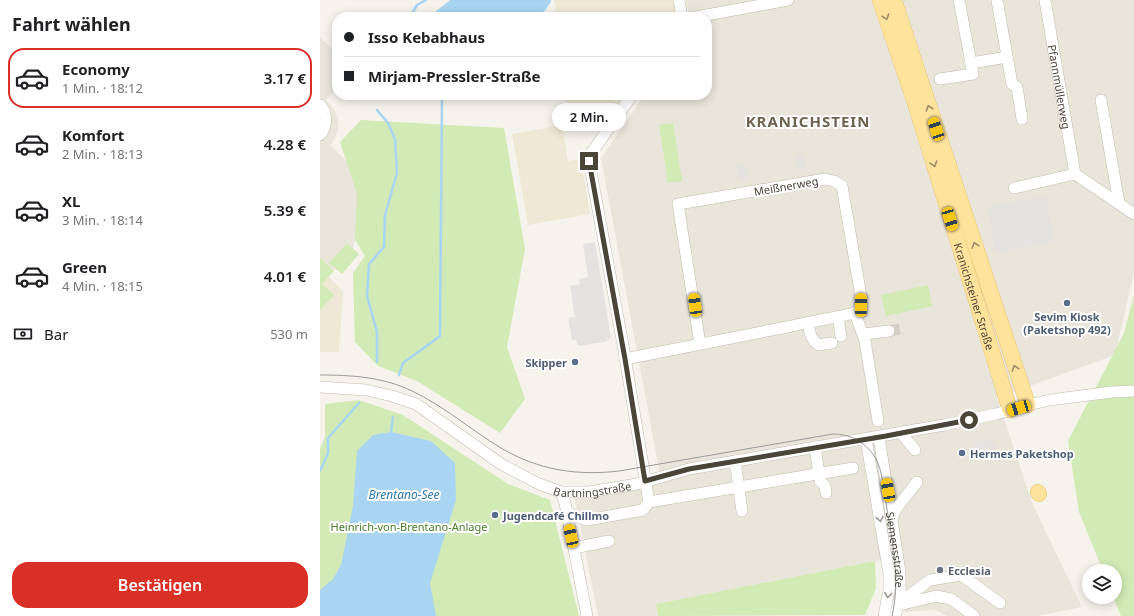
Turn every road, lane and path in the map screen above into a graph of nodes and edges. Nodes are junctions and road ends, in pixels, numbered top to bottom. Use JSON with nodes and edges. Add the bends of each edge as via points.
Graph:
{"nodes":[{"id":1,"x":679,"y":0,"type":"edge"},
{"id":2,"x":787,"y":0,"type":"edge"},
{"id":3,"x":880,"y":0,"type":"edge"},
{"id":4,"x":894,"y":0,"type":"edge"},
{"id":5,"x":959,"y":0,"type":"edge"},
{"id":6,"x":997,"y":0,"type":"edge"},
{"id":7,"x":1045,"y":0,"type":"edge"},
{"id":8,"x":681,"y":12,"type":"edge"},
{"id":9,"x":712,"y":14,"type":"edge"},
{"id":10,"x":1007,"y":57,"type":"junction"},
{"id":11,"x":971,"y":64,"type":"junction"},
{"id":12,"x":940,"y":79,"type":"dead end"},
{"id":13,"x":628,"y":100,"type":"edge"},
{"id":14,"x":1101,"y":100,"type":"dead end"},
{"id":15,"x":320,"y":105,"type":"edge"},
{"id":16,"x":1022,"y":119,"type":"dead end"},
{"id":17,"x":320,"y":135,"type":"edge"},
{"id":18,"x":1075,"y":174,"type":"junction"},
{"id":19,"x":1014,"y":188,"type":"dead end"},
{"id":20,"x":1119,"y":203,"type":"junction"},
{"id":21,"x":1134,"y":214,"type":"edge"},
{"id":22,"x":855,"y":313,"type":"junction"},
{"id":23,"x":838,"y":317,"type":"junction"},
{"id":24,"x":808,"y":322,"type":"junction"},
{"id":25,"x":889,"y":331,"type":"tunnel mouth"},
{"id":26,"x":864,"y":334,"type":"junction"},
{"id":27,"x":841,"y":336,"type":"dead end"},
{"id":28,"x":727,"y":339,"type":"junction"},
{"id":29,"x":832,"y":343,"type":"dead end"},
{"id":30,"x":700,"y":344,"type":"junction"},
{"id":31,"x":728,"y":351,"type":"dead end"},
{"id":32,"x":625,"y":359,"type":"junction"},
{"id":33,"x":320,"y":387,"type":"edge"},
{"id":34,"x":1134,"y":391,"type":"edge"},
{"id":35,"x":1028,"y":405,"type":"junction"},
{"id":36,"x":1010,"y":410,"type":"junction"},
{"id":37,"x":878,"y":421,"type":"dead end"},
{"id":38,"x":901,"y":433,"type":"junction"},
{"id":39,"x":879,"y":437,"type":"junction"},
{"id":40,"x":866,"y":439,"type":"junction"},
{"id":41,"x":817,"y":447,"type":"junction"},
{"id":42,"x":915,"y":450,"type":"dead end"},
{"id":43,"x":735,"y":461,"type":"junction"},
{"id":44,"x":853,"y":468,"type":"dead end"},
{"id":45,"x":822,"y":473,"type":"junction"},
{"id":46,"x":645,"y":481,"type":"junction"},
{"id":47,"x":917,"y":482,"type":"dead end"},
{"id":48,"x":739,"y":487,"type":"junction"},
{"id":49,"x":561,"y":492,"type":"junction"},
{"id":50,"x":826,"y":493,"type":"dead end"},
{"id":51,"x":649,"y":502,"type":"junction"},
{"id":52,"x":742,"y":511,"type":"dead end"},
{"id":53,"x":566,"y":512,"type":"junction"},
{"id":54,"x":892,"y":518,"type":"junction"},
{"id":55,"x":610,"y":541,"type":"dead end"},
{"id":56,"x":574,"y":548,"type":"junction"},
{"id":57,"x":1000,"y":603,"type":"dead end"},
{"id":58,"x":898,"y":606,"type":"edge"},
{"id":59,"x":587,"y":616,"type":"edge"},
{"id":60,"x":884,"y":616,"type":"edge"},
{"id":61,"x":974,"y":616,"type":"edge"}],
"edges":[{"from":1,"to":8,"type":"street"},
{"from":2,"to":9,"type":"street"},
{"from":3,"to":36,"type":"main road","name":"Kranichsteiner Straße","one_way":true,"via":[[915,103]]},
{"from":35,"to":4,"type":"main road","name":"Kranichsteiner Straße","one_way":true},
{"from":5,"to":11,"type":"street"},
{"from":6,"to":10,"type":"street"},
{"from":7,"to":18,"type":"street","name":"Pfannmüllerweg"},
{"from":10,"to":11,"type":"street"},
{"from":10,"to":16,"type":"street","via":[[1012,84],[1017,87]]},
{"from":11,"to":12,"type":"street","via":[[973,74]]},
{"from":13,"to":32,"type":"street","via":[[590,155],[589,161]]},
{"from":14,"to":20,"type":"street"},
{"from":15,"to":17,"type":"street","via":[[326,121]]},
{"from":18,"to":19,"type":"street"},
{"from":18,"to":20,"type":"street"},
{"from":20,"to":21,"type":"street"},
{"from":22,"to":23,"type":"street"},
{"from":22,"to":26,"type":"street"},
{"from":22,"to":30,"type":"street","name":"Meißnerweg","via":[[861,305],[861,296],[842,186],[834,181],[825,179],[678,204]]},
{"from":23,"to":24,"type":"street"},
{"from":23,"to":27,"type":"street"},
{"from":24,"to":28,"type":"street"},
{"from":24,"to":29,"type":"street","via":[[813,342],[819,345]]},
{"from":25,"to":26,"type":"street"},
{"from":26,"to":37,"type":"street"},
{"from":28,"to":30,"type":"street"},
{"from":28,"to":31,"type":"street"},
{"from":30,"to":32,"type":"street"},
{"from":32,"to":46,"type":"street"},
{"from":33,"to":49,"type":"street","name":"Bartningstraße","via":[[366,390],[416,404],[501,464],[539,484]]},
{"from":34,"to":35,"type":"street","via":[[1050,400]]},
{"from":35,"to":36,"type":"street","name":"Bartningstraße"},
{"from":36,"to":38,"type":"street","name":"Bartningstraße","via":[[982,418]]},
{"from":38,"to":39,"type":"street","name":"Bartningstraße"},
{"from":38,"to":42,"type":"street"},
{"from":39,"to":40,"type":"street","name":"Bartningstraße"},
{"from":39,"to":54,"type":"street","name":"Siemensstraße"},
{"from":40,"to":41,"type":"street","name":"Bartningstraße"},
{"from":40,"to":60,"type":"street","name":"Siemensstraße","one_way":true,"via":[[889,574]]},
{"from":41,"to":43,"type":"street","name":"Bartningstraße"},
{"from":41,"to":45,"type":"street"},
{"from":43,"to":46,"type":"street","name":"Bartningstraße","via":[[689,469]]},
{"from":43,"to":48,"type":"street"},
{"from":44,"to":45,"type":"street"},
{"from":45,"to":48,"type":"street"},
{"from":45,"to":50,"type":"street","via":[[820,481],[825,486]]},
{"from":46,"to":49,"type":"street","name":"Bartningstraße","via":[[589,492]]},
{"from":46,"to":51,"type":"street"},
{"from":47,"to":54,"type":"street"},
{"from":48,"to":51,"type":"street"},
{"from":48,"to":52,"type":"street"},
{"from":49,"to":53,"type":"street"},
{"from":51,"to":53,"type":"street","via":[[644,510],[587,520]]},
{"from":53,"to":56,"type":"street"},
{"from":54,"to":58,"type":"street","name":"Siemensstraße","via":[[900,572]]},
{"from":55,"to":56,"type":"street"},
{"from":56,"to":59,"type":"street"},
{"from":57,"to":58,"type":"street","via":[[961,575],[930,580]]},
{"from":58,"to":61,"type":"street","via":[[936,596],[952,599]]}]}
